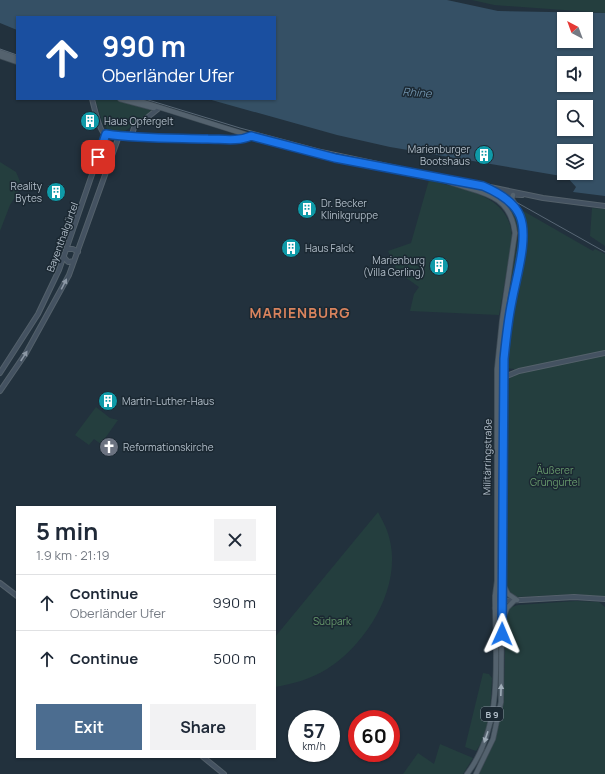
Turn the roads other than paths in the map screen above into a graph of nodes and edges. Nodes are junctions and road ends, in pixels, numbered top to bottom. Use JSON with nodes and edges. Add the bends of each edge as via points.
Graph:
{"nodes":[{"id":1,"x":0,"y":52,"type":"edge"},
{"id":2,"x":0,"y":56,"type":"edge"},
{"id":3,"x":16,"y":58,"type":"edge"},
{"id":4,"x":16,"y":62,"type":"edge"},
{"id":5,"x":92,"y":100,"type":"edge"},
{"id":6,"x":125,"y":100,"type":"edge"},
{"id":7,"x":136,"y":100,"type":"edge"},
{"id":8,"x":158,"y":109,"type":"junction"},
{"id":9,"x":166,"y":110,"type":"junction"},
{"id":10,"x":106,"y":134,"type":"junction"},
{"id":11,"x":119,"y":136,"type":"junction"},
{"id":12,"x":251,"y":136,"type":"junction"},
{"id":13,"x":131,"y":137,"type":"junction"},
{"id":14,"x":443,"y":180,"type":"junction"},
{"id":15,"x":483,"y":186,"type":"junction"},
{"id":16,"x":487,"y":192,"type":"junction"},
{"id":17,"x":498,"y":194,"type":"junction"},
{"id":18,"x":514,"y":195,"type":"junction"},
{"id":19,"x":529,"y":195,"type":"junction"},
{"id":20,"x":605,"y":206,"type":"edge"},
{"id":21,"x":517,"y":211,"type":"junction"},
{"id":22,"x":67,"y":249,"type":"junction"},
{"id":23,"x":78,"y":252,"type":"junction"},
{"id":24,"x":64,"y":257,"type":"junction"},
{"id":25,"x":74,"y":261,"type":"junction"},
{"id":26,"x":605,"y":353,"type":"edge"},
{"id":27,"x":0,"y":373,"type":"edge"},
{"id":28,"x":504,"y":376,"type":"junction"},
{"id":29,"x":497,"y":380,"type":"junction"},
{"id":30,"x":0,"y":391,"type":"edge"},
{"id":31,"x":499,"y":582,"type":"junction"},
{"id":32,"x":0,"y":583,"type":"edge"},
{"id":33,"x":16,"y":595,"type":"edge"},
{"id":34,"x":605,"y":599,"type":"edge"},
{"id":35,"x":516,"y":600,"type":"junction"},
{"id":36,"x":502,"y":601,"type":"junction"},
{"id":37,"x":495,"y":609,"type":"junction"},
{"id":38,"x":502,"y":621,"type":"junction"},
{"id":39,"x":204,"y":758,"type":"edge"},
{"id":40,"x":224,"y":774,"type":"edge"},
{"id":41,"x":467,"y":774,"type":"edge"},
{"id":42,"x":476,"y":774,"type":"edge"}],
"edges":[{"from":1,"to":3,"type":"main road"},
{"from":2,"to":4,"type":"main road"},
{"from":5,"to":10,"type":"main road","via":[[101,130]]},
{"from":6,"to":8,"type":"main road","number":"B 9"},
{"from":7,"to":9,"type":"main road","number":"B 9"},
{"from":8,"to":9,"type":"main road","number":"B 9"},
{"from":8,"to":13,"type":"main road","via":[[134,128]]},
{"from":9,"to":12,"type":"main road","number":"B 9"},
{"from":10,"to":11,"type":"main road"},
{"from":10,"to":22,"type":"main road","name":"Bayenthalgürtel"},
{"from":11,"to":13,"type":"main road"},
{"from":11,"to":23,"type":"main road","name":"Bayenthalgürtel"},
{"from":12,"to":13,"type":"main road","via":[[242,139]]},
{"from":12,"to":14,"type":"main road","number":"B 9","via":[[335,158]]},
{"from":14,"to":15,"type":"main road","number":"B 9"},
{"from":14,"to":16,"type":"main road","name":"Militärringstraße","number":"B 9"},
{"from":15,"to":17,"type":"main road","number":"B 9"},
{"from":15,"to":19,"type":"main road"},
{"from":16,"to":17,"type":"main road"},
{"from":16,"to":29,"type":"main road","name":"Militärringstraße","number":"B 9","via":[[508,211],[515,233],[502,321]]},
{"from":17,"to":18,"type":"main road"},
{"from":17,"to":21,"type":"main road","number":"B 9"},
{"from":18,"to":19,"type":"main road"},
{"from":18,"to":21,"type":"main road","number":"B 9","via":[[512,199]]},
{"from":19,"to":20,"type":"main road"},
{"from":21,"to":28,"type":"main road","name":"Militärringstraße","number":"B 9","via":[[523,232],[507,332]]},
{"from":22,"to":23,"type":"main road"},
{"from":22,"to":24,"type":"main road","name":"Bayenthalgürtel"},
{"from":23,"to":25,"type":"main road","name":"Bayenthalgürtel"},
{"from":24,"to":25,"type":"main road","via":[[68,262]]},
{"from":24,"to":27,"type":"main road","name":"Bayenthalgürtel","via":[[38,314]]},
{"from":30,"to":25,"type":"main road","name":"Bayenthalgürtel","one_way":true,"via":[[46,319]]},
{"from":26,"to":28,"type":"main road"},
{"from":28,"to":29,"type":"main road"},
{"from":28,"to":31,"type":"main road","name":"Militärringstraße","number":"B 9"},
{"from":29,"to":31,"type":"main road","name":"Militärringstraße","number":"B 9"},
{"from":31,"to":35,"type":"main road"},
{"from":31,"to":36,"type":"main road","name":"Militärringstraße","number":"B 9"},
{"from":31,"to":37,"type":"main road","name":"Militärringstraße","number":"B 9"},
{"from":32,"to":33,"type":"main road"},
{"from":34,"to":35,"type":"main road","via":[[574,597]]},
{"from":35,"to":36,"type":"main road"},
{"from":35,"to":38,"type":"main road","number":"B 9","via":[[507,608]]},
{"from":36,"to":37,"type":"main road"},
{"from":36,"to":38,"type":"main road","name":"Militärringstraße","number":"B 9"},
{"from":37,"to":41,"type":"main road","name":"Militärringstraße","number":"B 9","one_way":true,"via":[[493,710],[484,741]]},
{"from":42,"to":38,"type":"main road","name":"Militärringstraße","number":"B 9","one_way":true,"via":[[490,745],[500,711]]},
{"from":39,"to":40,"type":"main road"}]}
